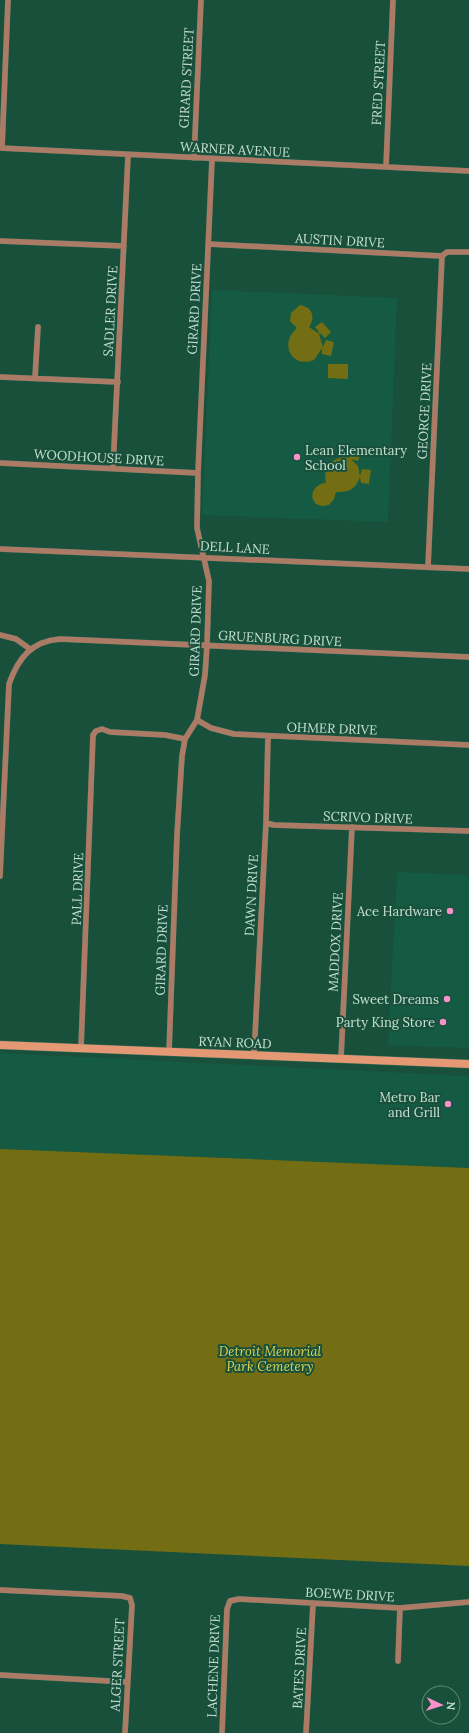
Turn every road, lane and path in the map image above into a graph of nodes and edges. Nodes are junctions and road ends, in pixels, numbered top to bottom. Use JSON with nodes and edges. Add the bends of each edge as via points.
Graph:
{"nodes":[{"id":1,"x":8,"y":0,"type":"edge"},
{"id":2,"x":201,"y":0,"type":"edge"},
{"id":3,"x":393,"y":0,"type":"edge"},
{"id":4,"x":1,"y":148,"type":"edge"},
{"id":5,"x":128,"y":156,"type":"junction"},
{"id":6,"x":194,"y":158,"type":"junction"},
{"id":7,"x":212,"y":160,"type":"junction"},
{"id":8,"x":386,"y":167,"type":"junction"},
{"id":9,"x":469,"y":171,"type":"edge"},
{"id":10,"x":0,"y":241,"type":"edge"},
{"id":11,"x":208,"y":244,"type":"junction"},
{"id":12,"x":124,"y":246,"type":"junction"},
{"id":13,"x":469,"y":252,"type":"edge"},
{"id":14,"x":442,"y":256,"type":"junction"},
{"id":15,"x":38,"y":328,"type":"dead end"},
{"id":16,"x":0,"y":377,"type":"edge"},
{"id":17,"x":35,"y":378,"type":"junction"},
{"id":18,"x":118,"y":382,"type":"junction"},
{"id":19,"x":0,"y":463,"type":"edge"},
{"id":20,"x":113,"y":468,"type":"junction"},
{"id":21,"x":198,"y":473,"type":"junction"},
{"id":22,"x":0,"y":549,"type":"edge"},
{"id":23,"x":203,"y":557,"type":"junction"},
{"id":24,"x":428,"y":567,"type":"junction"},
{"id":25,"x":469,"y":569,"type":"edge"},
{"id":26,"x":0,"y":635,"type":"edge"},
{"id":27,"x":207,"y":645,"type":"junction"},
{"id":28,"x":30,"y":649,"type":"junction"},
{"id":29,"x":469,"y":657,"type":"edge"},
{"id":30,"x":0,"y":719,"type":"edge"},
{"id":31,"x":7,"y":720,"type":"junction"},
{"id":32,"x":197,"y":720,"type":"junction"},
{"id":33,"x":268,"y":736,"type":"junction"},
{"id":34,"x":186,"y":739,"type":"junction"},
{"id":35,"x":469,"y":745,"type":"edge"},
{"id":36,"x":266,"y":823,"type":"junction"},
{"id":37,"x":352,"y":828,"type":"junction"},
{"id":38,"x":469,"y":831,"type":"edge"},
{"id":39,"x":0,"y":876,"type":"edge"},
{"id":40,"x":0,"y":1045,"type":"edge"},
{"id":41,"x":81,"y":1048,"type":"junction"},
{"id":42,"x":169,"y":1052,"type":"junction"},
{"id":43,"x":254,"y":1055,"type":"junction"},
{"id":44,"x":341,"y":1058,"type":"junction"},
{"id":45,"x":469,"y":1064,"type":"edge"},
{"id":46,"x":0,"y":1590,"type":"edge"},
{"id":47,"x":230,"y":1601,"type":"joint"},
{"id":48,"x":469,"y":1602,"type":"edge"},
{"id":49,"x":313,"y":1604,"type":"junction"},
{"id":50,"x":400,"y":1608,"type":"junction"},
{"id":51,"x":398,"y":1661,"type":"dead end"},
{"id":52,"x":0,"y":1675,"type":"edge"},
{"id":53,"x":127,"y":1682,"type":"junction"},
{"id":54,"x":125,"y":1733,"type":"edge"},
{"id":55,"x":222,"y":1733,"type":"edge"},
{"id":56,"x":306,"y":1733,"type":"edge"}],
"edges":[{"from":1,"to":4,"type":"street"},
{"from":2,"to":6,"type":"street","name":"GIRARD STREET"},
{"from":3,"to":8,"type":"street","name":"FRED STREET"},
{"from":4,"to":5,"type":"street","name":"WARNER AVENUE"},
{"from":5,"to":6,"type":"street","name":"WARNER AVENUE"},
{"from":5,"to":12,"type":"street","name":"SADLER DRIVE"},
{"from":6,"to":7,"type":"street","name":"WARNER AVENUE"},
{"from":7,"to":8,"type":"street","name":"WARNER AVENUE"},
{"from":7,"to":11,"type":"street","name":"GIRARD DRIVE"},
{"from":8,"to":9,"type":"street","name":"WARNER AVENUE"},
{"from":10,"to":12,"type":"street"},
{"from":11,"to":14,"type":"street","name":"AUSTIN DRIVE"},
{"from":11,"to":21,"type":"street","name":"GIRARD DRIVE"},
{"from":12,"to":18,"type":"street","name":"SADLER DRIVE"},
{"from":13,"to":14,"type":"street","name":"AUSTIN DRIVE","via":[[447,252]]},
{"from":14,"to":24,"type":"street","name":"GEORGE DRIVE"},
{"from":15,"to":17,"type":"street"},
{"from":16,"to":17,"type":"street"},
{"from":17,"to":18,"type":"street"},
{"from":18,"to":20,"type":"street","name":"SADLER DRIVE"},
{"from":19,"to":20,"type":"street","name":"WOODHOUSE DRIVE"},
{"from":20,"to":21,"type":"street","name":"WOODHOUSE DRIVE"},
{"from":21,"to":23,"type":"street","name":"GIRARD DRIVE","via":[[197,528]]},
{"from":22,"to":23,"type":"street","name":"DELL LANE"},
{"from":23,"to":24,"type":"street","name":"DELL LANE"},
{"from":23,"to":27,"type":"street","name":"GIRARD DRIVE","via":[[209,581]]},
{"from":24,"to":25,"type":"street","name":"DELL LANE"},
{"from":26,"to":28,"type":"street","via":[[16,639]]},
{"from":27,"to":28,"type":"street","name":"GRUENBURG DRIVE","via":[[60,639],[39,643]]},
{"from":27,"to":29,"type":"street","name":"GRUENBURG DRIVE"},
{"from":27,"to":32,"type":"street","name":"GIRARD DRIVE","via":[[203,692]]},
{"from":28,"to":31,"type":"street","via":[[14,670],[9,684]]},
{"from":30,"to":31,"type":"street"},
{"from":31,"to":39,"type":"street"},
{"from":32,"to":33,"type":"street","name":"OHMER DRIVE","via":[[225,732]]},
{"from":32,"to":34,"type":"street","name":"GIRARD DRIVE"},
{"from":33,"to":35,"type":"street","name":"OHMER DRIVE"},
{"from":33,"to":36,"type":"street","name":"DAWN DRIVE"},
{"from":34,"to":41,"type":"street","name":"PALL DRIVE","via":[[165,735],[110,732],[102,729],[93,734]]},
{"from":34,"to":42,"type":"street","name":"GIRARD DRIVE","via":[[182,756],[177,835]]},
{"from":36,"to":37,"type":"street","name":"SCRIVO DRIVE"},
{"from":36,"to":43,"type":"street","name":"DAWN DRIVE"},
{"from":37,"to":38,"type":"street","name":"SCRIVO DRIVE"},
{"from":37,"to":44,"type":"street","name":"MADDOX DRIVE"},
{"from":40,"to":41,"type":"main road","name":"RYAN ROAD"},
{"from":41,"to":42,"type":"main road","name":"RYAN ROAD"},
{"from":42,"to":43,"type":"main road","name":"RYAN ROAD"},
{"from":43,"to":44,"type":"main road","name":"RYAN ROAD"},
{"from":44,"to":45,"type":"main road","name":"RYAN ROAD"},
{"from":46,"to":53,"type":"street","name":"ALGER STREET","via":[[130,1598],[132,1605]]},
{"from":47,"to":49,"type":"street","name":"BOEWE DRIVE","via":[[238,1599]]},
{"from":47,"to":55,"type":"street","name":"LACHENE DRIVE","via":[[227,1609]]},
{"from":48,"to":50,"type":"street","name":"BOEWE DRIVE"},
{"from":49,"to":50,"type":"street","name":"BOEWE DRIVE"},
{"from":49,"to":56,"type":"street","name":"BATES DRIVE"},
{"from":50,"to":51,"type":"street"},
{"from":52,"to":53,"type":"street"},
{"from":53,"to":54,"type":"street","name":"ALGER STREET"}]}
